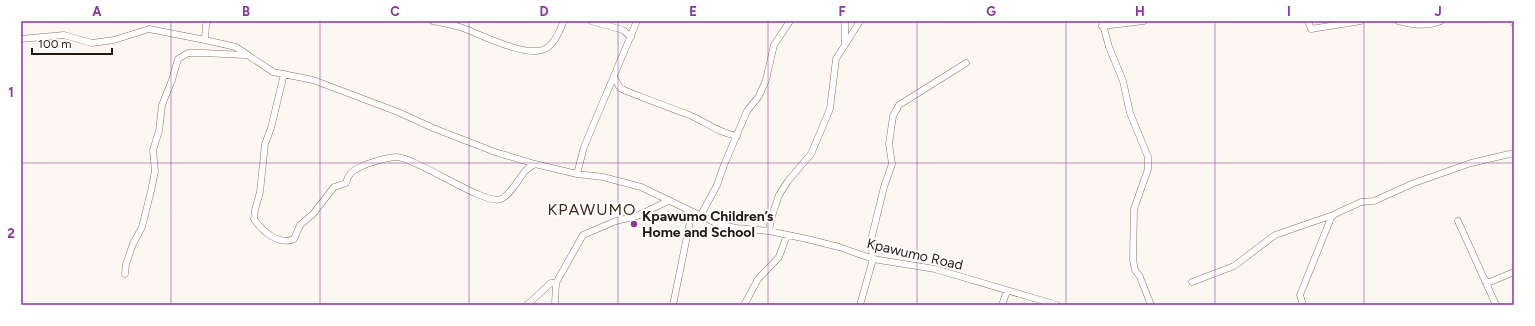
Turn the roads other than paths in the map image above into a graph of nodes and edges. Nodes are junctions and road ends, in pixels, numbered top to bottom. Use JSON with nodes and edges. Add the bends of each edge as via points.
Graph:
{"nodes":[{"id":1,"x":208,"y":21,"type":"edge"},
{"id":2,"x":433,"y":21,"type":"edge"},
{"id":3,"x":564,"y":21,"type":"edge"},
{"id":4,"x":591,"y":21,"type":"edge"},
{"id":5,"x":637,"y":21,"type":"edge"},
{"id":6,"x":790,"y":21,"type":"edge"},
{"id":7,"x":845,"y":21,"type":"edge"},
{"id":8,"x":860,"y":21,"type":"edge"},
{"id":9,"x":1144,"y":21,"type":"edge"},
{"id":10,"x":1308,"y":21,"type":"edge"},
{"id":11,"x":1361,"y":21,"type":"edge"},
{"id":12,"x":1398,"y":21,"type":"edge"},
{"id":13,"x":1441,"y":21,"type":"edge"},
{"id":14,"x":1102,"y":24,"type":"edge"},
{"id":15,"x":631,"y":38,"type":"junction"},
{"id":16,"x":21,"y":39,"type":"edge"},
{"id":17,"x":205,"y":40,"type":"junction"},
{"id":18,"x":845,"y":44,"type":"junction"},
{"id":19,"x":247,"y":55,"type":"junction"},
{"id":20,"x":966,"y":63,"type":"dead end"},
{"id":21,"x":284,"y":74,"type":"junction"},
{"id":22,"x":614,"y":78,"type":"junction"},
{"id":23,"x":737,"y":136,"type":"junction"},
{"id":24,"x":1514,"y":153,"type":"edge"},
{"id":25,"x":535,"y":164,"type":"junction"},
{"id":26,"x":577,"y":174,"type":"junction"},
{"id":27,"x":668,"y":201,"type":"junction"},
{"id":28,"x":692,"y":212,"type":"junction"},
{"id":29,"x":1335,"y":214,"type":"junction"},
{"id":30,"x":701,"y":216,"type":"junction"},
{"id":31,"x":1458,"y":221,"type":"dead end"},
{"id":32,"x":769,"y":231,"type":"junction"},
{"id":33,"x":787,"y":235,"type":"junction"},
{"id":34,"x":873,"y":259,"type":"junction"},
{"id":35,"x":1514,"y":272,"type":"edge"},
{"id":36,"x":125,"y":274,"type":"dead end"},
{"id":37,"x":1485,"y":280,"type":"junction"},
{"id":38,"x":1192,"y":282,"type":"dead end"},
{"id":39,"x":556,"y":283,"type":"junction"},
{"id":40,"x":1007,"y":291,"type":"junction"},
{"id":41,"x":527,"y":305,"type":"edge"},
{"id":42,"x":555,"y":305,"type":"edge"},
{"id":43,"x":673,"y":305,"type":"edge"},
{"id":44,"x":744,"y":305,"type":"edge"},
{"id":45,"x":860,"y":305,"type":"edge"},
{"id":46,"x":1002,"y":305,"type":"edge"},
{"id":47,"x":1057,"y":305,"type":"edge"},
{"id":48,"x":1151,"y":305,"type":"edge"},
{"id":49,"x":1303,"y":305,"type":"edge"},
{"id":50,"x":1496,"y":305,"type":"edge"}],
"edges":[{"from":1,"to":17,"type":"street"},
{"from":2,"to":3,"type":"street","via":[[527,50],[543,50],[554,42]]},
{"from":4,"to":15,"type":"street","via":[[623,30]]},
{"from":5,"to":15,"type":"street"},
{"from":6,"to":23,"type":"street","via":[[774,45],[766,80],[759,96],[747,111]]},
{"from":7,"to":18,"type":"street"},
{"from":8,"to":18,"type":"street"},
{"from":9,"to":14,"type":"street"},
{"from":10,"to":11,"type":"street","via":[[1311,29]]},
{"from":12,"to":13,"type":"street","via":[[1416,25]]},
{"from":14,"to":48,"type":"street","via":[[1124,81],[1130,113],[1148,157],[1148,169],[1134,209],[1133,260]]},
{"from":15,"to":22,"type":"street"},
{"from":16,"to":17,"type":"street","name":"Kpawumo Road","via":[[64,36],[92,43],[114,40],[149,29]]},
{"from":17,"to":19,"type":"street","name":"Kpawumo Road","via":[[236,48]]},
{"from":18,"to":32,"type":"street","via":[[836,59],[830,109],[811,154],[779,195]]},
{"from":19,"to":21,"type":"street","name":"Kpawumo Road","via":[[273,72]]},
{"from":19,"to":36,"type":"street","via":[[203,52],[188,53],[178,59],[162,104],[153,150],[155,171],[151,191],[142,227],[133,244]]},
{"from":20,"to":34,"type":"street","via":[[899,106],[893,116],[889,144],[892,164],[871,240]]},
{"from":21,"to":25,"type":"street","name":"Kpawumo Road","via":[[313,80],[495,152]]},
{"from":21,"to":25,"type":"street","via":[[265,144],[260,192],[254,219],[266,232],[280,240],[294,239],[300,225],[313,214],[334,187],[346,183],[348,175],[357,168],[377,161],[397,157],[494,200],[501,199],[508,193]]},
{"from":22,"to":23,"type":"street","via":[[620,88],[626,91],[687,114],[714,129]]},
{"from":22,"to":26,"type":"street","via":[[584,147]]},
{"from":23,"to":30,"type":"street"},
{"from":24,"to":29,"type":"street","via":[[1414,183],[1374,201],[1361,202]]},
{"from":25,"to":26,"type":"street","name":"Kpawumo Road"},
{"from":26,"to":27,"type":"street","name":"Kpawumo Road","via":[[603,177],[641,188]]},
{"from":27,"to":28,"type":"street","name":"Kpawumo Road"},
{"from":27,"to":39,"type":"street","via":[[637,216],[616,221],[583,235]]},
{"from":28,"to":30,"type":"street","name":"Kpawumo Road"},
{"from":28,"to":43,"type":"street"},
{"from":29,"to":38,"type":"street","via":[[1275,235],[1234,266]]},
{"from":29,"to":49,"type":"street","via":[[1331,218],[1300,295]]},
{"from":30,"to":32,"type":"street","name":"Kpawumo Road","via":[[718,224],[736,228]]},
{"from":31,"to":37,"type":"street"},
{"from":32,"to":33,"type":"street","name":"Kpawumo Road"},
{"from":33,"to":34,"type":"street","name":"Kpawumo Road","via":[[839,247]]},
{"from":33,"to":44,"type":"street","via":[[779,257],[758,279]]},
{"from":34,"to":40,"type":"street","name":"Kpawumo Road","via":[[935,269]]},
{"from":34,"to":45,"type":"street"},
{"from":35,"to":37,"type":"street","via":[[1490,282]]},
{"from":37,"to":50,"type":"street"},
{"from":39,"to":41,"type":"street","via":[[551,283]]},
{"from":39,"to":42,"type":"street"},
{"from":40,"to":46,"type":"street"},
{"from":40,"to":47,"type":"street","name":"Kpawumo Road"}]}
